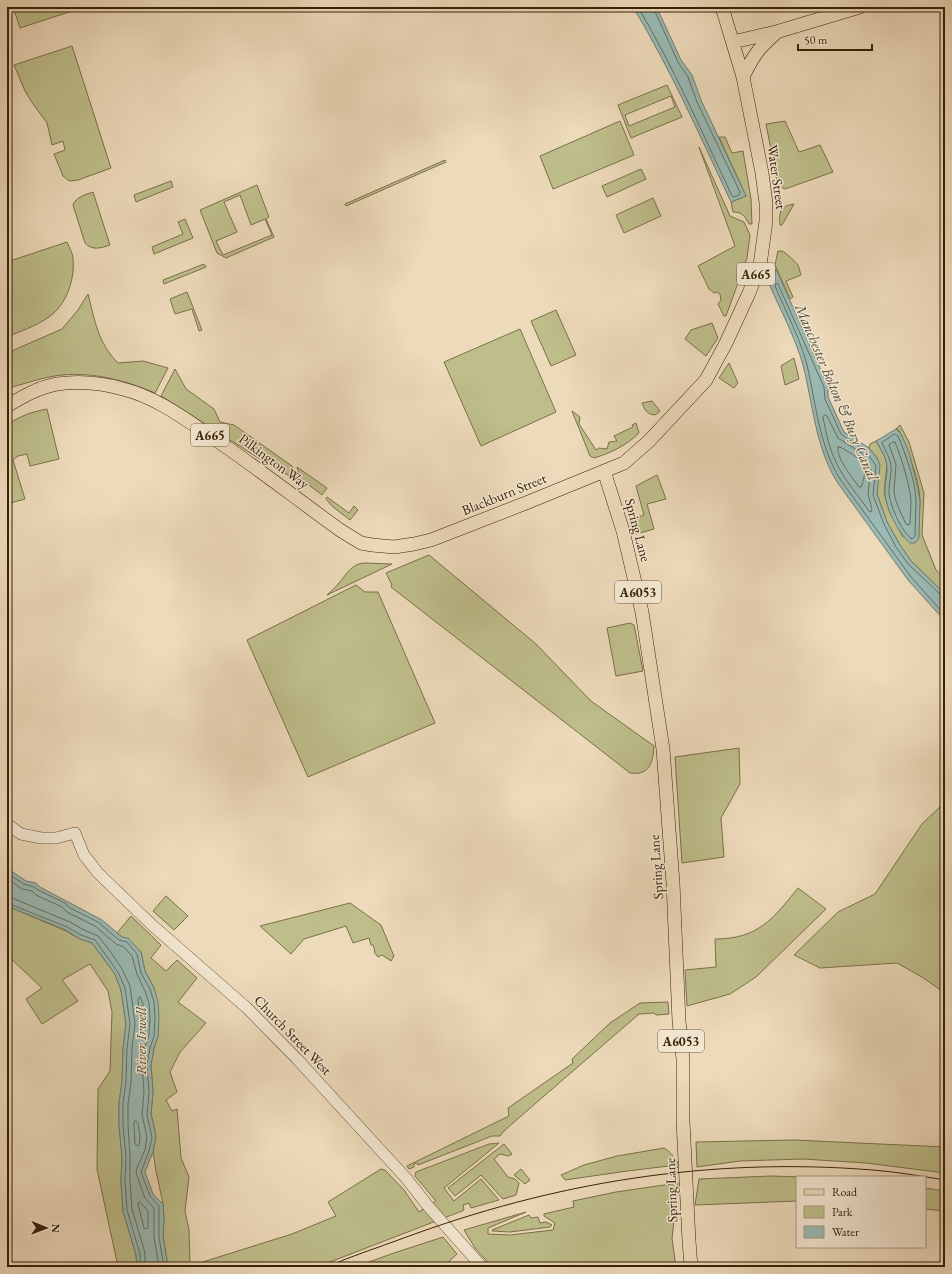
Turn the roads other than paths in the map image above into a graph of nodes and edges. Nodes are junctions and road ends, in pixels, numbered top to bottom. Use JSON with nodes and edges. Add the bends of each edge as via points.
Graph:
{"nodes":[{"id":1,"x":722,"y":7,"type":"edge"},
{"id":2,"x":860,"y":7,"type":"edge"},
{"id":3,"x":776,"y":32,"type":"junction"},
{"id":4,"x":733,"y":42,"type":"junction"},
{"id":5,"x":743,"y":77,"type":"junction"},
{"id":6,"x":7,"y":406,"type":"edge"},
{"id":7,"x":649,"y":441,"type":"joint"},
{"id":8,"x":604,"y":471,"type":"junction"},
{"id":9,"x":361,"y":543,"type":"joint"},
{"id":10,"x":7,"y":824,"type":"edge"},
{"id":11,"x":482,"y":1267,"type":"edge"},
{"id":12,"x":691,"y":1267,"type":"edge"}],
"edges":[{"from":1,"to":4,"type":"main road","name":"Water Street","number":"A665"},
{"from":2,"to":3,"type":"main road"},
{"from":3,"to":4,"type":"main road"},
{"from":3,"to":5,"type":"main road","via":[[760,48]]},
{"from":4,"to":5,"type":"main road","name":"Water Street","number":"A665"},
{"from":5,"to":7,"type":"main road","name":"Water Street","number":"A665","via":[[766,203],[765,238],[760,265],[731,333],[706,380]]},
{"from":6,"to":9,"type":"main road","name":"Pilkington Way","number":"A665","via":[[38,390],[68,383],[106,385],[143,396],[177,413],[233,450],[337,529]]},
{"from":7,"to":8,"type":"main road","name":"Blackburn Street","number":"A665","via":[[624,463]]},
{"from":8,"to":9,"type":"main road","name":"Blackburn Street","number":"A665","via":[[431,540],[394,547]]},
{"from":8,"to":12,"type":"main road","name":"Spring Lane","number":"A6053","via":[[623,531],[642,612],[663,749],[683,1059]]},
{"from":10,"to":11,"type":"street","name":"Church Street West","via":[[21,834],[40,838],[56,838],[75,833],[84,855],[98,873],[152,925],[247,1008],[297,1059],[406,1178]]}]}
